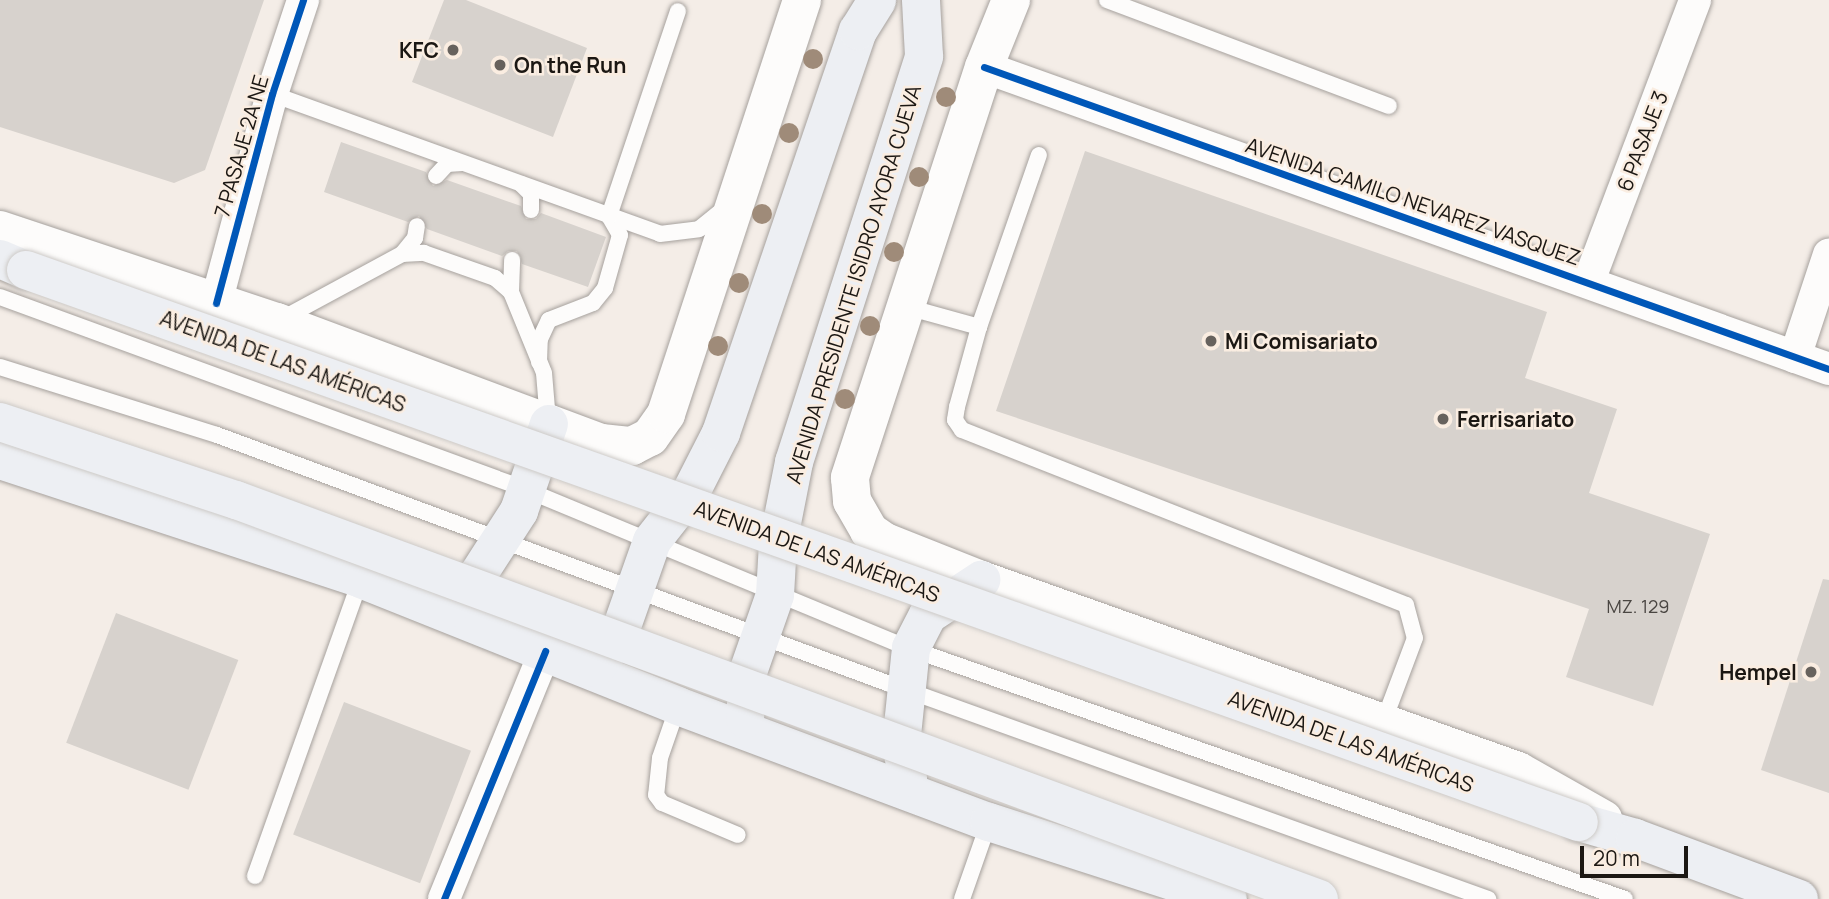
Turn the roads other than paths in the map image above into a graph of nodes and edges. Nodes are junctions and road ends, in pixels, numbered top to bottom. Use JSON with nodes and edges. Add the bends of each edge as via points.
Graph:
{"nodes":[{"id":1,"x":303,"y":0,"type":"edge"},
{"id":2,"x":877,"y":0,"type":"edge"},
{"id":3,"x":921,"y":0,"type":"edge"},
{"id":4,"x":1011,"y":0,"type":"edge"},
{"id":5,"x":1107,"y":0,"type":"edge"},
{"id":6,"x":1695,"y":0,"type":"edge"},
{"id":7,"x":798,"y":1,"type":"edge"},
{"id":8,"x":678,"y":11,"type":"dead end"},
{"id":9,"x":984,"y":67,"type":"junction"},
{"id":10,"x":272,"y":94,"type":"junction"},
{"id":11,"x":1388,"y":106,"type":"dead end"},
{"id":12,"x":1039,"y":155,"type":"dead end"},
{"id":13,"x":464,"y":163,"type":"junction"},
{"id":14,"x":436,"y":176,"type":"dead end"},
{"id":15,"x":521,"y":184,"type":"junction"},
{"id":16,"x":740,"y":191,"type":"junction"},
{"id":17,"x":531,"y":210,"type":"dead end"},
{"id":18,"x":609,"y":216,"type":"junction"},
{"id":19,"x":417,"y":226,"type":"dead end"},
{"id":20,"x":0,"y":230,"type":"edge"},
{"id":21,"x":402,"y":254,"type":"junction"},
{"id":22,"x":1829,"y":254,"type":"edge"},
{"id":23,"x":512,"y":260,"type":"dead end"},
{"id":24,"x":13,"y":265,"type":"edge"},
{"id":25,"x":1589,"y":281,"type":"junction"},
{"id":26,"x":511,"y":292,"type":"junction"},
{"id":27,"x":0,"y":297,"type":"edge"},
{"id":28,"x":216,"y":303,"type":"junction"},
{"id":29,"x":907,"y":307,"type":"junction"},
{"id":30,"x":276,"y":321,"type":"junction"},
{"id":31,"x":979,"y":327,"type":"junction"},
{"id":32,"x":1795,"y":356,"type":"junction"},
{"id":33,"x":539,"y":362,"type":"junction"},
{"id":34,"x":0,"y":367,"type":"edge"},
{"id":35,"x":1829,"y":369,"type":"edge"},
{"id":36,"x":0,"y":422,"type":"edge"},
{"id":37,"x":549,"y":424,"type":"junction"},
{"id":38,"x":0,"y":460,"type":"edge"},
{"id":39,"x":526,"y":490,"type":"junction"},
{"id":40,"x":499,"y":537,"type":"junction"},
{"id":41,"x":652,"y":541,"type":"junction"},
{"id":42,"x":360,"y":579,"type":"junction"},
{"id":43,"x":981,"y":580,"type":"junction"},
{"id":44,"x":635,"y":588,"type":"junction"},
{"id":45,"x":775,"y":595,"type":"junction"},
{"id":46,"x":444,"y":611,"type":"junction"},
{"id":47,"x":761,"y":635,"type":"junction"},
{"id":48,"x":911,"y":648,"type":"junction"},
{"id":49,"x":545,"y":652,"type":"junction"},
{"id":50,"x":594,"y":671,"type":"junction"},
{"id":51,"x":909,"y":691,"type":"junction"},
{"id":52,"x":678,"y":706,"type":"junction"},
{"id":53,"x":1383,"y":723,"type":"junction"},
{"id":54,"x":747,"y":732,"type":"junction"},
{"id":55,"x":911,"y":791,"type":"junction"},
{"id":56,"x":989,"y":821,"type":"junction"},
{"id":57,"x":738,"y":835,"type":"dead end"},
{"id":58,"x":1635,"y":838,"type":"junction"},
{"id":59,"x":255,"y":876,"type":"dead end"},
{"id":60,"x":444,"y":899,"type":"edge"},
{"id":61,"x":962,"y":899,"type":"edge"},
{"id":62,"x":1225,"y":899,"type":"edge"},
{"id":63,"x":1319,"y":899,"type":"edge"},
{"id":64,"x":1488,"y":899,"type":"edge"},
{"id":65,"x":1625,"y":899,"type":"edge"},
{"id":66,"x":1799,"y":899,"type":"edge"}],
"edges":[{"from":1,"to":10,"type":"street","name":"7 PASAJE 2A NE"},
{"from":2,"to":41,"type":"main road","via":[[858,31],[721,432],[692,490]]},
{"from":3,"to":45,"type":"main road","name":"AVENIDA PRESIDENTE ISIDRO AYORA CUEVA","via":[[924,56],[794,462],[778,543]]},
{"from":4,"to":9,"type":"main road"},
{"from":5,"to":11,"type":"lane"},
{"from":6,"to":25,"type":"street","name":"6 PASAJE 3"},
{"from":7,"to":16,"type":"main road"},
{"from":8,"to":18,"type":"lane"},
{"from":9,"to":25,"type":"street","name":"AVENIDA CAMILO NEVAREZ VASQUEZ"},
{"from":9,"to":29,"type":"main road"},
{"from":10,"to":13,"type":"lane"},
{"from":10,"to":28,"type":"street","name":"7 PASAJE 2A NE"},
{"from":12,"to":31,"type":"lane"},
{"from":13,"to":14,"type":"lane","via":[[447,164]]},
{"from":13,"to":15,"type":"lane"},
{"from":15,"to":17,"type":"lane","via":[[531,194]]},
{"from":15,"to":18,"type":"lane"},
{"from":16,"to":18,"type":"lane","via":[[699,229],[678,235],[660,234]]},
{"from":16,"to":37,"type":"main road","name":"AVENIDA DE LAS AMÉRICAS","via":[[666,414],[650,437],[632,446],[601,443]]},
{"from":18,"to":33,"type":"lane","via":[[620,236],[605,288],[593,303],[549,320],[540,339]]},
{"from":19,"to":21,"type":"lane","via":[[415,238]]},
{"from":20,"to":28,"type":"main road","name":"AVENIDA DE LAS AMÉRICAS"},
{"from":21,"to":26,"type":"lane","via":[[424,253],[484,274]]},
{"from":21,"to":30,"type":"lane"},
{"from":22,"to":32,"type":"street"},
{"from":23,"to":26,"type":"lane"},
{"from":24,"to":58,"type":"main road","name":"AVENIDA DE LAS AMÉRICAS","bridge":true,"via":[[1579,822]]},
{"from":25,"to":32,"type":"street","name":"AVENIDA CAMILO NEVAREZ VASQUEZ"},
{"from":26,"to":33,"type":"lane"},
{"from":27,"to":39,"type":"lane","name":"AVENIDA DE LAS AMÉRICAS"},
{"from":28,"to":30,"type":"main road","name":"AVENIDA DE LAS AMÉRICAS"},
{"from":29,"to":31,"type":"lane"},
{"from":29,"to":43,"type":"main road","name":"AVENIDA DE LAS AMÉRICAS","via":[[850,478],[852,501],[869,531],[885,542]]},
{"from":30,"to":37,"type":"main road","name":"AVENIDA DE LAS AMÉRICAS"},
{"from":31,"to":53,"type":"lane","via":[[957,407],[955,420],[962,430],[1406,605],[1415,638]]},
{"from":32,"to":35,"type":"street","name":"AVENIDA CAMILO NEVAREZ VASQUEZ"},
{"from":33,"to":37,"type":"lane"},
{"from":34,"to":40,"type":"lane","via":[[217,435]]},
{"from":36,"to":63,"type":"main road","bridge":true,"via":[[236,500]]},
{"from":37,"to":39,"type":"main road"},
{"from":38,"to":42,"type":"main road"},
{"from":39,"to":40,"type":"main road","via":[[519,511]]},
{"from":39,"to":41,"type":"lane","name":"AVENIDA DE LAS AMÉRICAS"},
{"from":40,"to":44,"type":"lane"},
{"from":40,"to":46,"type":"main road","via":[[472,584]]},
{"from":41,"to":44,"type":"main road"},
{"from":41,"to":45,"type":"lane","name":"AVENIDA DE LAS AMÉRICAS"},
{"from":42,"to":46,"type":"main road"},
{"from":42,"to":59,"type":"lane"},
{"from":43,"to":48,"type":"main road","via":[[928,615]]},
{"from":43,"to":53,"type":"main road","name":"AVENIDA DE LAS AMÉRICAS"},
{"from":44,"to":47,"type":"lane"},
{"from":44,"to":50,"type":"main road","via":[[620,632]]},
{"from":45,"to":47,"type":"main road","name":"AVENIDA PRESIDENTE ISIDRO AYORA CUEVA"},
{"from":45,"to":48,"type":"lane","name":"AVENIDA DE LAS AMÉRICAS"},
{"from":46,"to":49,"type":"main road"},
{"from":47,"to":51,"type":"lane"},
{"from":47,"to":54,"type":"main road","name":"AVENIDA PRESIDENTE ISIDRO AYORA CUEVA","via":[[746,683]]},
{"from":48,"to":51,"type":"main road"},
{"from":48,"to":65,"type":"lane","name":"AVENIDA DE LAS AMÉRICAS"},
{"from":49,"to":50,"type":"main road"},
{"from":49,"to":60,"type":"street"},
{"from":50,"to":52,"type":"main road"},
{"from":51,"to":55,"type":"main road","via":[[901,745]]},
{"from":51,"to":64,"type":"lane"},
{"from":52,"to":54,"type":"main road"},
{"from":52,"to":57,"type":"lane","via":[[660,758],[656,795],[662,803]]},
{"from":53,"to":58,"type":"main road","name":"AVENIDA DE LAS AMÉRICAS","via":[[1518,771]]},
{"from":54,"to":55,"type":"main road"},
{"from":55,"to":56,"type":"main road"},
{"from":56,"to":61,"type":"lane"},
{"from":56,"to":62,"type":"main road"},
{"from":58,"to":66,"type":"main road","name":"AVENIDA DE LAS AMÉRICAS"}]}
